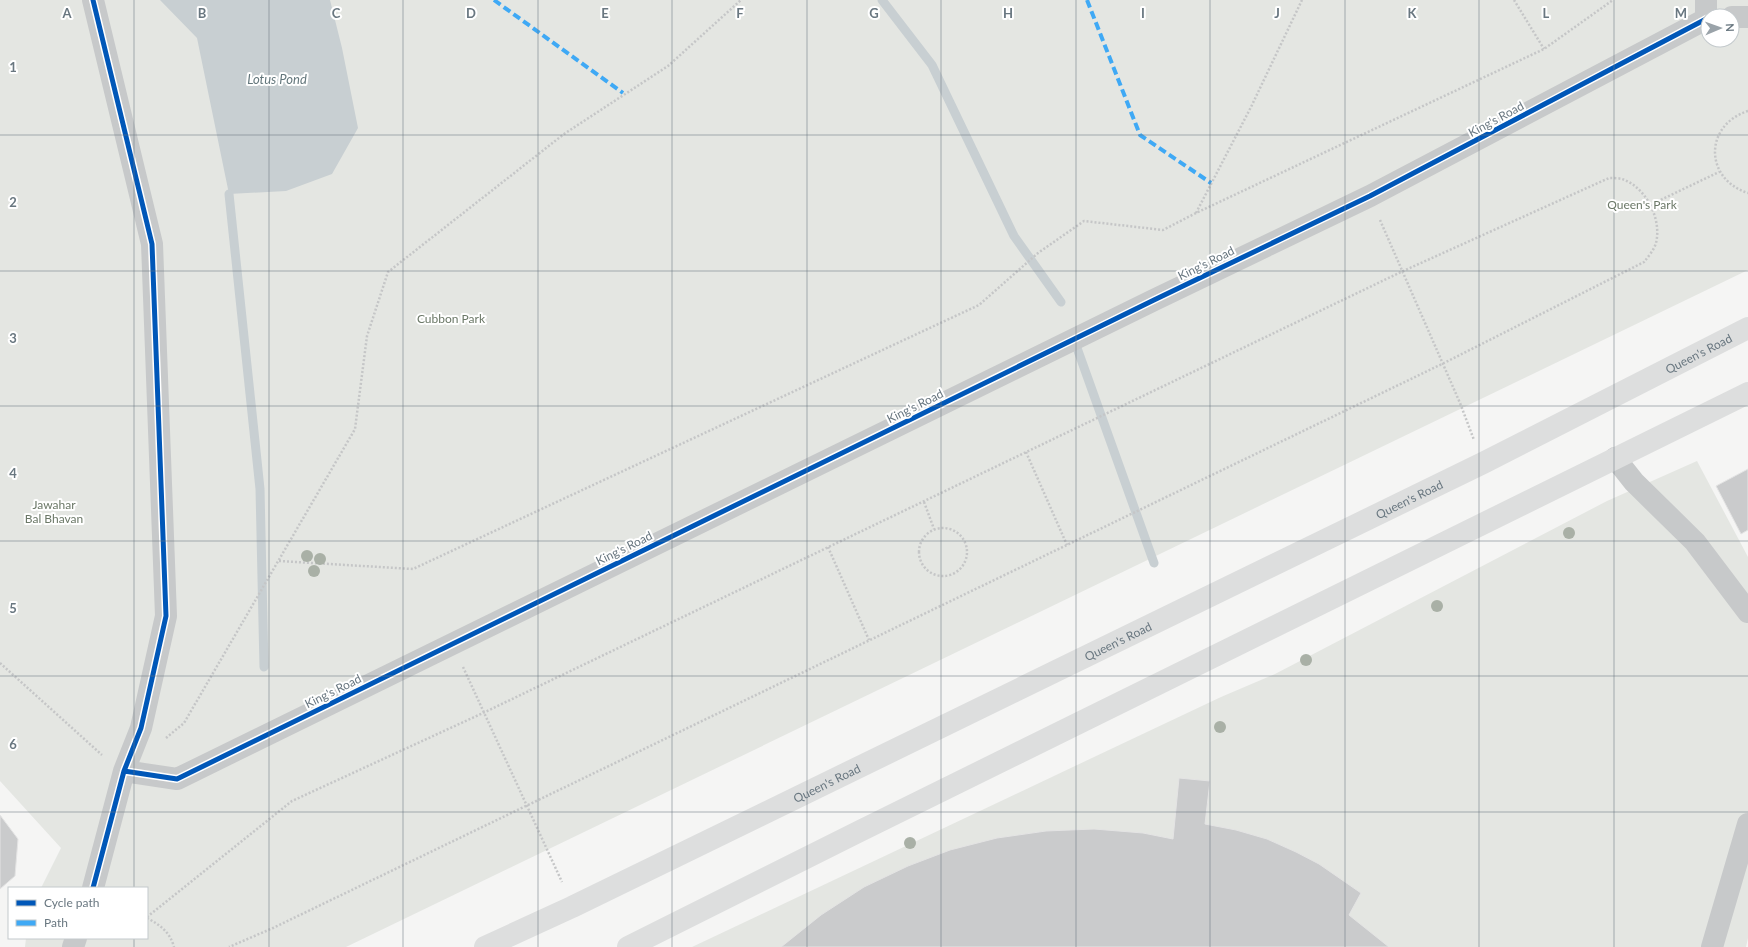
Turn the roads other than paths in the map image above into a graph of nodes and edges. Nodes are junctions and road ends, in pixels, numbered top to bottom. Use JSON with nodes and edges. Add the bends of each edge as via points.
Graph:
{"nodes":[{"id":1,"x":93,"y":0,"type":"edge"},
{"id":2,"x":1700,"y":17,"type":"edge"},
{"id":3,"x":1748,"y":328,"type":"edge"},
{"id":4,"x":1748,"y":393,"type":"edge"},
{"id":5,"x":1615,"y":458,"type":"junction"},
{"id":6,"x":1748,"y":612,"type":"edge"},
{"id":7,"x":124,"y":771,"type":"junction"},
{"id":8,"x":1748,"y":824,"type":"edge"},
{"id":9,"x":93,"y":887,"type":"edge"},
{"id":10,"x":485,"y":947,"type":"edge"},
{"id":11,"x":628,"y":947,"type":"edge"},
{"id":12,"x":1712,"y":947,"type":"edge"}],
"edges":[{"from":1,"to":7,"type":"street","via":[[152,244],[166,616],[141,728]]},
{"from":2,"to":7,"type":"street","name":"King's Road","via":[[1673,37],[1370,196],[177,779]]},
{"from":3,"to":10,"type":"main road","name":"Queen's Road","via":[[1483,462],[572,907]]},
{"from":4,"to":5,"type":"main road"},
{"from":5,"to":6,"type":"street","via":[[1634,482],[1695,542]]},
{"from":5,"to":11,"type":"main road"},
{"from":7,"to":9,"type":"street"},
{"from":8,"to":12,"type":"street"}]}
